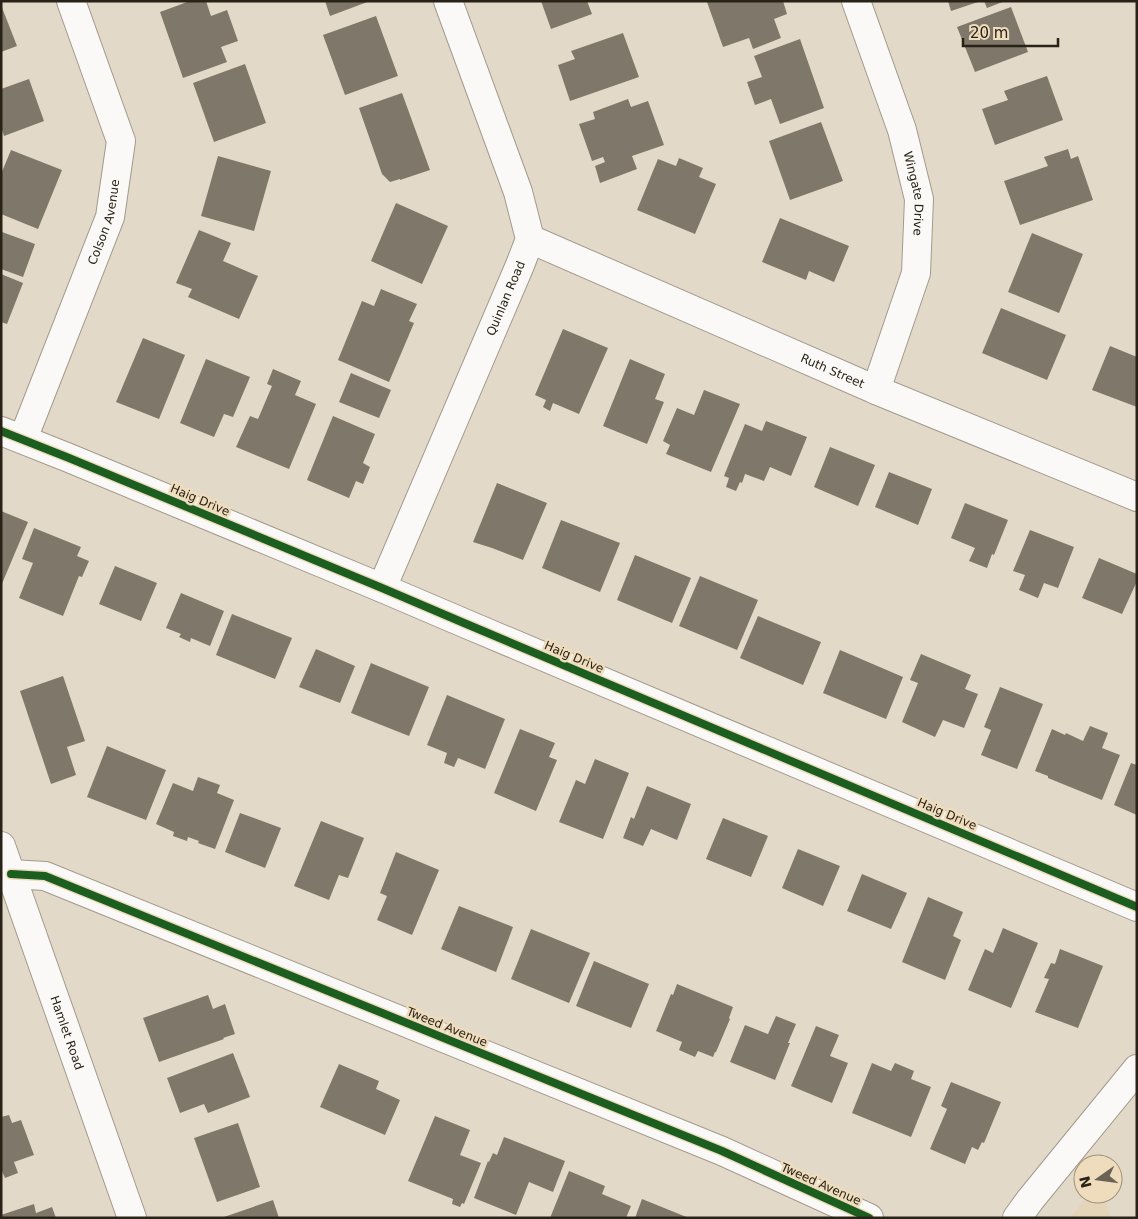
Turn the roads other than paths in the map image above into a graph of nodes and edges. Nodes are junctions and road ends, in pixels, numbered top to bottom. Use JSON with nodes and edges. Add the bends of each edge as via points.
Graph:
{"nodes":[{"id":1,"x":71,"y":1,"type":"edge"},
{"id":2,"x":448,"y":1,"type":"edge"},
{"id":3,"x":856,"y":1,"type":"edge"},
{"id":4,"x":530,"y":239,"type":"junction"},
{"id":5,"x":876,"y":390,"type":"junction"},
{"id":6,"x":12,"y":435,"type":"edge"},
{"id":7,"x":1137,"y":497,"type":"edge"},
{"id":8,"x":382,"y":588,"type":"junction"},
{"id":9,"x":1,"y":846,"type":"edge"},
{"id":10,"x":11,"y":874,"type":"junction"},
{"id":11,"x":1137,"y":907,"type":"edge"},
{"id":12,"x":1137,"y":1070,"type":"edge"},
{"id":13,"x":132,"y":1218,"type":"edge"},
{"id":14,"x":869,"y":1218,"type":"edge"},
{"id":15,"x":1017,"y":1218,"type":"edge"}],
"edges":[{"from":1,"to":6,"type":"street","name":"Colson Avenue","via":[[121,141],[110,216]]},
{"from":2,"to":4,"type":"street","via":[[518,192]]},
{"from":3,"to":5,"type":"street","name":"Wingate Drive","via":[[902,130],[919,199],[916,273]]},
{"from":4,"to":5,"type":"street","name":"Ruth Street"},
{"from":4,"to":8,"type":"street","name":"Quinlan Road"},
{"from":5,"to":7,"type":"street","name":"Ruth Street"},
{"from":6,"to":8,"type":"street","name":"Haig Drive"},
{"from":8,"to":11,"type":"street","name":"Haig Drive"},
{"from":9,"to":10,"type":"street","name":"Hamlet Road"},
{"from":10,"to":13,"type":"street","name":"Hamlet Road"},
{"from":10,"to":14,"type":"street","name":"Tweed Avenue","via":[[44,876],[54,880],[722,1151]]},
{"from":12,"to":15,"type":"street"}]}
